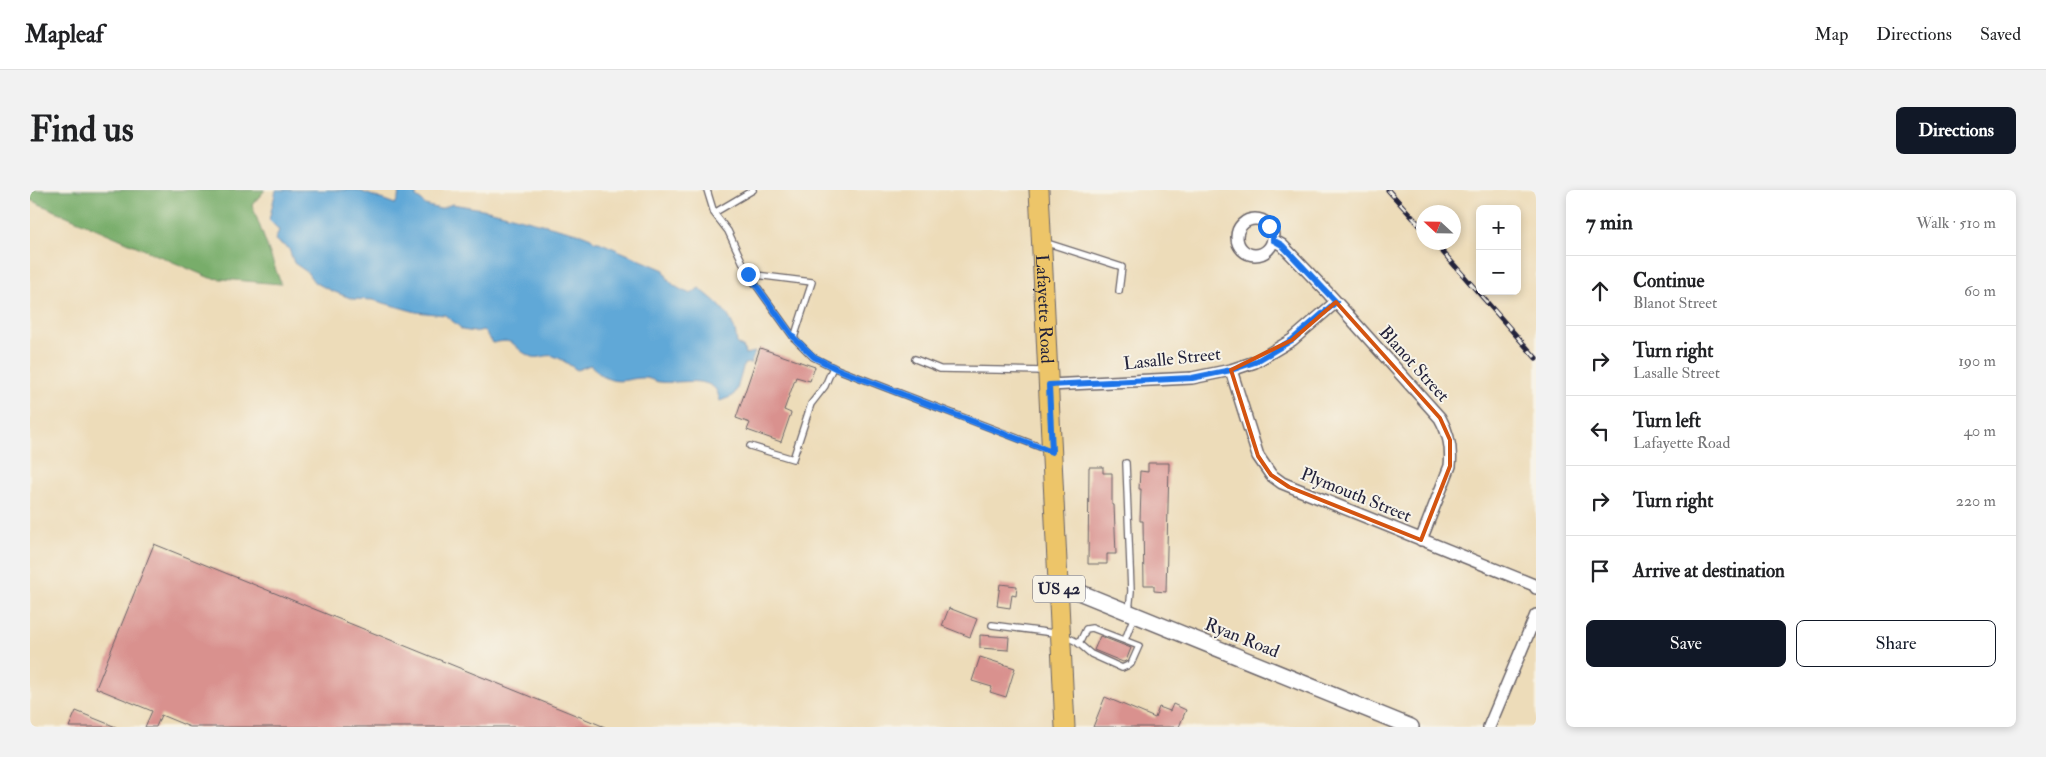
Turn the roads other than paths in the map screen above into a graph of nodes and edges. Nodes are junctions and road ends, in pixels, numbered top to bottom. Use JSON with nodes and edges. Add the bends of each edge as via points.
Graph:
{"nodes":[{"id":1,"x":707,"y":190,"type":"edge"},
{"id":2,"x":754,"y":190,"type":"edge"},
{"id":3,"x":1039,"y":190,"type":"edge"},
{"id":4,"x":714,"y":213,"type":"junction"},
{"id":5,"x":1273,"y":240,"type":"dead end"},
{"id":6,"x":1042,"y":241,"type":"junction"},
{"id":7,"x":748,"y":274,"type":"junction"},
{"id":8,"x":1119,"y":291,"type":"dead end"},
{"id":9,"x":1336,"y":302,"type":"junction"},
{"id":10,"x":794,"y":338,"type":"junction"},
{"id":11,"x":915,"y":359,"type":"dead end"},
{"id":12,"x":833,"y":367,"type":"junction"},
{"id":13,"x":1231,"y":370,"type":"junction"},
{"id":14,"x":1049,"y":378,"type":"junction"},
{"id":15,"x":750,"y":446,"type":"dead end"},
{"id":16,"x":1052,"y":452,"type":"junction"},
{"id":17,"x":1126,"y":463,"type":"dead end"},
{"id":18,"x":1421,"y":540,"type":"junction"},
{"id":19,"x":1059,"y":584,"type":"junction"},
{"id":20,"x":1535,"y":585,"type":"edge"},
{"id":21,"x":1132,"y":614,"type":"junction"},
{"id":22,"x":1536,"y":615,"type":"edge"},
{"id":23,"x":992,"y":625,"type":"dead end"},
{"id":24,"x":1061,"y":634,"type":"junction"},
{"id":25,"x":1125,"y":640,"type":"junction"},
{"id":26,"x":1079,"y":644,"type":"junction"},
{"id":27,"x":1065,"y":727,"type":"edge"},
{"id":28,"x":1411,"y":727,"type":"edge"},
{"id":29,"x":1489,"y":727,"type":"edge"}],
"edges":[{"from":1,"to":4,"type":"lane"},
{"from":2,"to":4,"type":"lane"},
{"from":3,"to":6,"type":"main road","name":"Lafayette Road","number":"US 42"},
{"from":4,"to":7,"type":"lane","via":[[728,231]]},
{"from":5,"to":9,"type":"street","name":"Blanot Street","via":[[1282,245]]},
{"from":6,"to":8,"type":"lane","via":[[1122,267]]},
{"from":6,"to":14,"type":"main road","name":"Lafayette Road","number":"US 42"},
{"from":7,"to":10,"type":"lane"},
{"from":7,"to":10,"type":"lane","via":[[812,282]]},
{"from":9,"to":13,"type":"street","name":"Lasalle Street","via":[[1292,340],[1255,362]]},
{"from":9,"to":18,"type":"street","name":"Blanot Street","via":[[1440,418],[1450,440],[1450,466]]},
{"from":10,"to":12,"type":"lane","via":[[814,357]]},
{"from":11,"to":14,"type":"lane","via":[[940,369]]},
{"from":12,"to":15,"type":"lane","via":[[825,386],[811,404],[793,459]]},
{"from":12,"to":16,"type":"lane"},
{"from":13,"to":14,"type":"street","name":"Lasalle Street","via":[[1192,378]]},
{"from":13,"to":18,"type":"street","name":"Plymouth Street","via":[[1258,456],[1272,475],[1289,487]]},
{"from":14,"to":16,"type":"main road","name":"Lafayette Road","number":"US 42"},
{"from":16,"to":19,"type":"main road","name":"Lafayette Road","number":"US 42"},
{"from":17,"to":21,"type":"lane"},
{"from":18,"to":20,"type":"street","name":"Plymouth Street"},
{"from":19,"to":21,"type":"street","name":"Ryan Road"},
{"from":19,"to":24,"type":"main road","name":"Lafayette Road","number":"US 42"},
{"from":21,"to":25,"type":"lane"},
{"from":21,"to":28,"type":"street","name":"Ryan Road"},
{"from":22,"to":29,"type":"street"},
{"from":23,"to":24,"type":"lane"},
{"from":24,"to":26,"type":"lane"},
{"from":24,"to":27,"type":"main road","name":"Lafayette Road","number":"US 42"},
{"from":25,"to":26,"type":"lane","via":[[1092,628],[1086,629]]},
{"from":25,"to":26,"type":"lane","via":[[1139,646],[1131,664],[1122,668],[1091,654]]}]}
